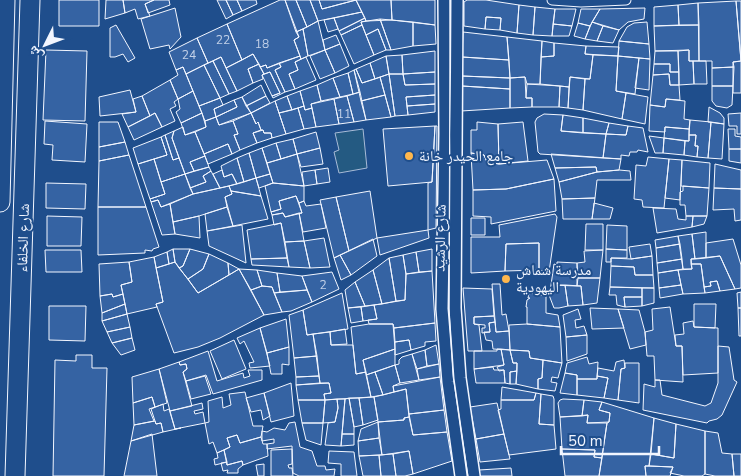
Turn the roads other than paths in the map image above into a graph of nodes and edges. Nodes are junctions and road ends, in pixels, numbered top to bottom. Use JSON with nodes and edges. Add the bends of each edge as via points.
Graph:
{"nodes":[{"id":1,"x":5,"y":0,"type":"edge"},
{"id":2,"x":30,"y":0,"type":"edge"},
{"id":3,"x":444,"y":0,"type":"edge"},
{"id":4,"x":457,"y":0,"type":"edge"},
{"id":5,"x":552,"y":0,"type":"edge"},
{"id":6,"x":626,"y":0,"type":"edge"},
{"id":7,"x":0,"y":202,"type":"edge"},
{"id":8,"x":15,"y":476,"type":"edge"},
{"id":9,"x":461,"y":476,"type":"edge"},
{"id":10,"x":474,"y":476,"type":"edge"}],
"edges":[{"from":1,"to":7,"type":"main road"},
{"from":2,"to":8,"type":"main road","name":"شارع الخلفاء"},
{"from":3,"to":9,"type":"street","name":"شارع الرشيد","via":[[442,309]]},
{"from":4,"to":10,"type":"street","name":"شارع الرشيد","via":[[455,308],[460,378]]},
{"from":5,"to":6,"type":"street"}]}
